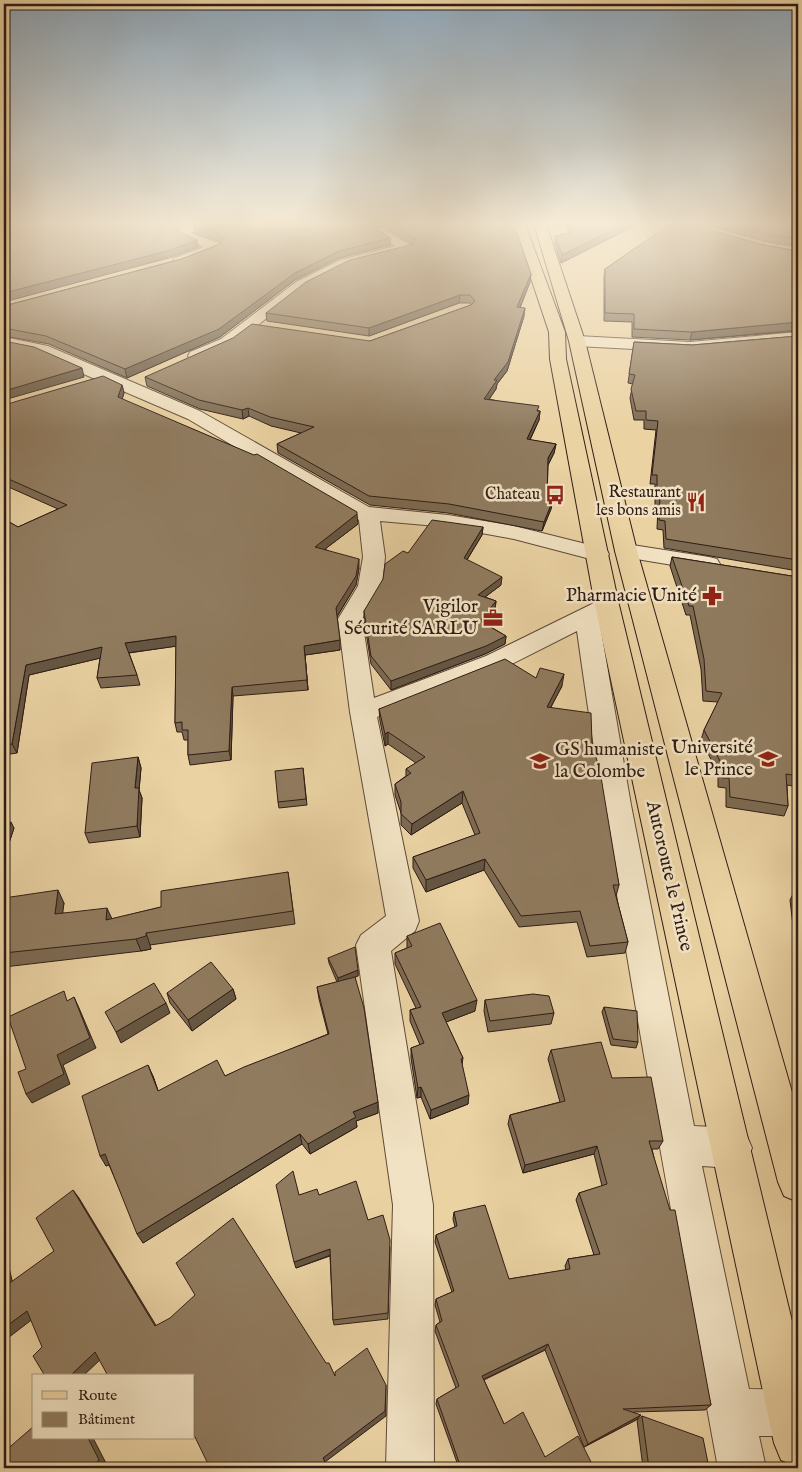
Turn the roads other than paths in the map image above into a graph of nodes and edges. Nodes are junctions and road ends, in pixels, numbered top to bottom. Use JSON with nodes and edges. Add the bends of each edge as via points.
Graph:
{"nodes":[{"id":1,"x":291,"y":293,"type":"edge"},
{"id":2,"x":543,"y":293,"type":"edge"},
{"id":3,"x":562,"y":293,"type":"edge"},
{"id":4,"x":249,"y":325,"type":"junction"},
{"id":5,"x":268,"y":328,"type":"edge"},
{"id":6,"x":798,"y":337,"type":"edge"},
{"id":7,"x":577,"y":341,"type":"junction"},
{"id":8,"x":4,"y":342,"type":"edge"},
{"id":9,"x":182,"y":362,"type":"edge"},
{"id":10,"x":107,"y":376,"type":"junction"},
{"id":11,"x":147,"y":378,"type":"edge"},
{"id":12,"x":79,"y":385,"type":"edge"},
{"id":13,"x":129,"y":386,"type":"junction"},
{"id":14,"x":364,"y":513,"type":"junction"},
{"id":15,"x":612,"y":552,"type":"junction"},
{"id":16,"x":729,"y":567,"type":"edge"},
{"id":17,"x":597,"y":611,"type":"junction"},
{"id":18,"x":363,"y":712,"type":"junction"},
{"id":19,"x":678,"y":1145,"type":"junction"},
{"id":20,"x":732,"y":1148,"type":"junction"},
{"id":21,"x":798,"y":1182,"type":"edge"},
{"id":22,"x":732,"y":1412,"type":"junction"},
{"id":23,"x":795,"y":1428,"type":"edge"},
{"id":24,"x":410,"y":1468,"type":"edge"},
{"id":25,"x":742,"y":1468,"type":"edge"}],
"edges":[{"from":1,"to":4,"type":"street"},
{"from":2,"to":15,"type":"main road","name":"Autoroute le Prince","via":[[557,332],[558,359]]},
{"from":3,"to":7,"type":"main road","name":"Autoroute le Prince"},
{"from":4,"to":5,"type":"street"},
{"from":4,"to":9,"type":"street","via":[[227,342]]},
{"from":6,"to":7,"type":"street","via":[[690,347]]},
{"from":7,"to":15,"type":"main road","name":"Autoroute le Prince"},
{"from":8,"to":10,"type":"street","via":[[42,350]]},
{"from":10,"to":12,"type":"street"},
{"from":10,"to":13,"type":"street"},
{"from":11,"to":13,"type":"street"},
{"from":13,"to":14,"type":"street","via":[[194,415]]},
{"from":14,"to":15,"type":"street","via":[[448,521]]},
{"from":14,"to":18,"type":"street","via":[[372,528],[374,557],[370,586],[350,619]]},
{"from":15,"to":16,"type":"street"},
{"from":15,"to":17,"type":"main road","name":"Autoroute le Prince"},
{"from":15,"to":21,"type":"main road","name":"Autoroute le Prince"},
{"from":17,"to":18,"type":"street","via":[[494,662]]},
{"from":17,"to":19,"type":"street","via":[[616,805]]},
{"from":17,"to":20,"type":"main road","name":"Autoroute le Prince"},
{"from":18,"to":24,"type":"street","via":[[403,921],[373,945],[414,1205]]},
{"from":19,"to":20,"type":"street"},
{"from":19,"to":22,"type":"street"},
{"from":20,"to":23,"type":"main road","name":"Autoroute le Prince"},
{"from":22,"to":23,"type":"street"},
{"from":22,"to":25,"type":"street"}]}
